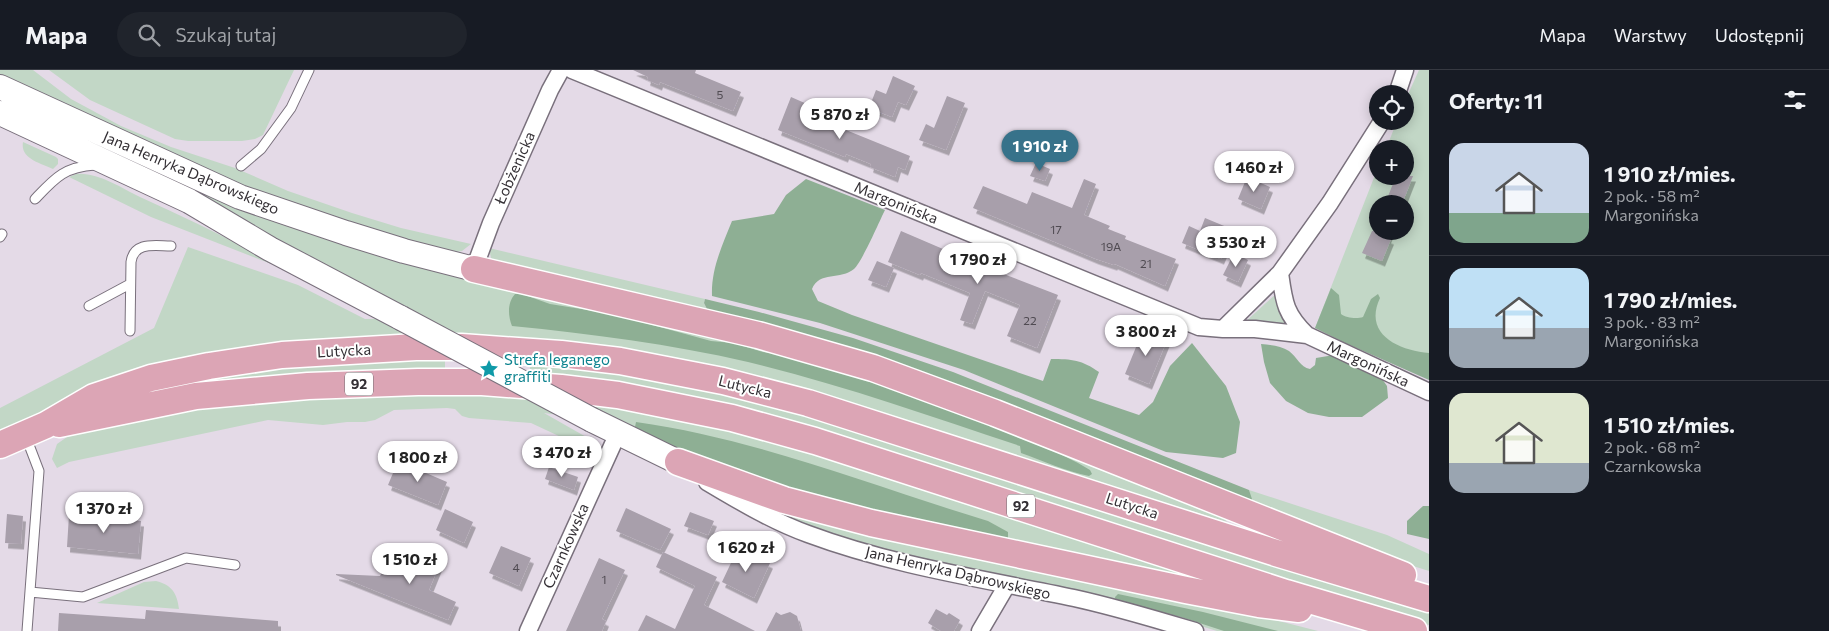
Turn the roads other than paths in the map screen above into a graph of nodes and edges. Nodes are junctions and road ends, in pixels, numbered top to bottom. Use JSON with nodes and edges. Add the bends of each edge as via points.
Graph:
{"nodes":[{"id":1,"x":309,"y":70,"type":"edge"},
{"id":2,"x":560,"y":70,"type":"edge"},
{"id":3,"x":572,"y":70,"type":"edge"},
{"id":4,"x":1406,"y":70,"type":"edge"},
{"id":5,"x":1400,"y":85,"type":"edge"},
{"id":6,"x":0,"y":88,"type":"edge"},
{"id":7,"x":0,"y":113,"type":"edge"},
{"id":8,"x":1376,"y":130,"type":"edge"},
{"id":9,"x":116,"y":166,"type":"junction"},
{"id":10,"x":241,"y":166,"type":"dead end"},
{"id":11,"x":35,"y":199,"type":"dead end"},
{"id":12,"x":171,"y":246,"type":"dead end"},
{"id":13,"x":474,"y":269,"type":"junction"},
{"id":14,"x":1280,"y":273,"type":"junction"},
{"id":15,"x":130,"y":284,"type":"junction"},
{"id":16,"x":89,"y":306,"type":"dead end"},
{"id":17,"x":1223,"y":329,"type":"junction"},
{"id":18,"x":130,"y":330,"type":"dead end"},
{"id":19,"x":1307,"y":335,"type":"junction"},
{"id":20,"x":1429,"y":392,"type":"edge"},
{"id":21,"x":35,"y":430,"type":"junction"},
{"id":22,"x":618,"y":433,"type":"junction"},
{"id":23,"x":0,"y":445,"type":"edge"},
{"id":24,"x":678,"y":462,"type":"junction"},
{"id":25,"x":235,"y":565,"type":"dead end"},
{"id":26,"x":1006,"y":585,"type":"junction"},
{"id":27,"x":1429,"y":586,"type":"edge"},
{"id":28,"x":30,"y":592,"type":"junction"},
{"id":29,"x":1429,"y":598,"type":"edge"},
{"id":30,"x":1364,"y":617,"type":"junction"},
{"id":31,"x":27,"y":631,"type":"edge"},
{"id":32,"x":528,"y":631,"type":"edge"},
{"id":33,"x":980,"y":631,"type":"edge"},
{"id":34,"x":1195,"y":631,"type":"edge"},
{"id":35,"x":1414,"y":631,"type":"edge"}],
"edges":[{"from":1,"to":10,"type":"lane","via":[[291,108],[261,149]]},
{"from":2,"to":13,"type":"street","name":"Łobżenicka","via":[[491,223]]},
{"from":3,"to":17,"type":"street","name":"Margonińska","via":[[1199,327]]},
{"from":4,"to":5,"type":"street"},
{"from":6,"to":13,"type":"main road","name":"Jana Henryka Dąbrowskiego","via":[[240,197],[404,251]]},
{"from":7,"to":9,"type":"main road","name":"Jana Henryka Dąbrowskiego"},
{"from":8,"to":14,"type":"street"},
{"from":9,"to":11,"type":"lane","via":[[68,170],[56,177]]},
{"from":9,"to":22,"type":"main road","name":"Jana Henryka Dąbrowskiego","bridge":true,"via":[[189,200],[270,248]]},
{"from":12,"to":15,"type":"lane","via":[[146,246],[135,251],[130,262]]},
{"from":13,"to":27,"type":"main road","via":[[758,335],[873,368],[995,413]]},
{"from":14,"to":17,"type":"street"},
{"from":14,"to":19,"type":"street","name":"Margonińska","via":[[1287,310]]},
{"from":15,"to":16,"type":"lane"},
{"from":15,"to":18,"type":"lane"},
{"from":17,"to":19,"type":"street","name":"Margonińska"},
{"from":19,"to":20,"type":"street","name":"Margonińska"},
{"from":21,"to":23,"type":"main road","name":"Lutycka","number":"92"},
{"from":21,"to":28,"type":"lane","via":[[39,471]]},
{"from":21,"to":29,"type":"main road","name":"Lutycka","number":"92","via":[[94,397],[140,381],[282,355],[440,347],[581,356],[722,381],[793,399],[1276,553]]},
{"from":21,"to":30,"type":"main road","name":"Lutycka","number":"92","via":[[196,396],[315,386],[482,382],[618,395],[732,418],[815,441]]},
{"from":22,"to":24,"type":"main road","name":"Jana Henryka Dąbrowskiego"},
{"from":22,"to":32,"type":"street","name":"Czarnkowska"},
{"from":24,"to":26,"type":"street","name":"Jana Henryka Dąbrowskiego","via":[[749,507],[806,534],[892,560]]},
{"from":24,"to":30,"type":"main road","via":[[784,500],[871,523],[1258,604]]},
{"from":25,"to":28,"type":"lane","via":[[186,558],[83,597]]},
{"from":26,"to":33,"type":"street"},
{"from":26,"to":34,"type":"street","name":"Jana Henryka Dąbrowskiego","via":[[1113,607]]},
{"from":28,"to":31,"type":"lane"},
{"from":30,"to":35,"type":"main road","number":"92"}]}
